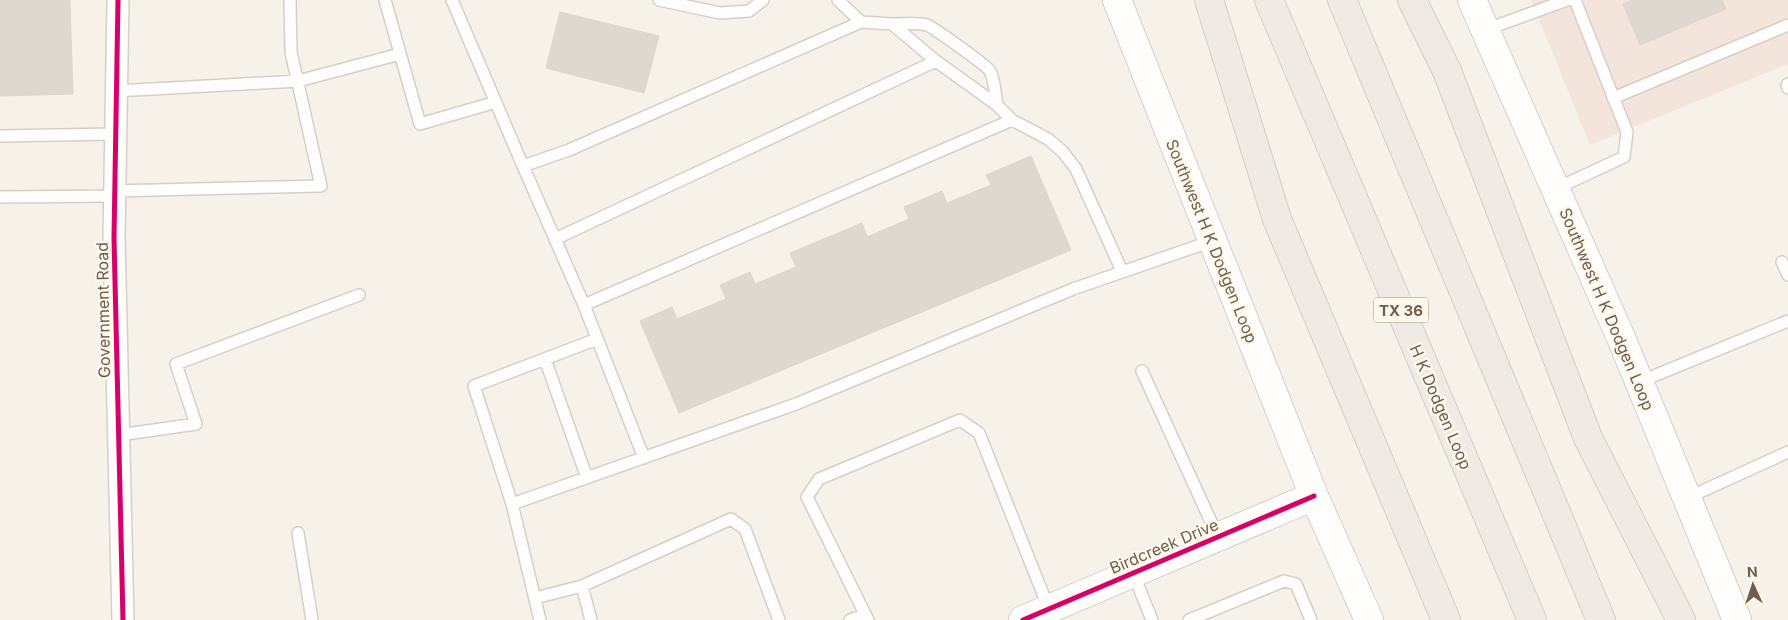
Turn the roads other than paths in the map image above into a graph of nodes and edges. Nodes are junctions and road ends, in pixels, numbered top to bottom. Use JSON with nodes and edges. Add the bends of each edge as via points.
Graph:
{"nodes":[{"id":1,"x":118,"y":0,"type":"edge"},
{"id":2,"x":290,"y":0,"type":"edge"},
{"id":3,"x":384,"y":0,"type":"edge"},
{"id":4,"x":452,"y":0,"type":"edge"},
{"id":5,"x":659,"y":0,"type":"edge"},
{"id":6,"x":764,"y":0,"type":"edge"},
{"id":7,"x":838,"y":0,"type":"edge"},
{"id":8,"x":1116,"y":0,"type":"edge"},
{"id":9,"x":1209,"y":0,"type":"edge"},
{"id":10,"x":1269,"y":0,"type":"edge"},
{"id":11,"x":1342,"y":0,"type":"edge"},
{"id":12,"x":1412,"y":0,"type":"edge"},
{"id":13,"x":1472,"y":0,"type":"edge"},
{"id":14,"x":1567,"y":0,"type":"edge"},
{"id":15,"x":1574,"y":0,"type":"edge"},
{"id":16,"x":681,"y":2,"type":"edge"},
{"id":17,"x":709,"y":5,"type":"edge"},
{"id":18,"x":861,"y":22,"type":"junction"},
{"id":19,"x":892,"y":24,"type":"junction"},
{"id":20,"x":1788,"y":25,"type":"edge"},
{"id":21,"x":1485,"y":30,"type":"junction"},
{"id":22,"x":400,"y":54,"type":"junction"},
{"id":23,"x":936,"y":61,"type":"junction"},
{"id":24,"x":298,"y":81,"type":"junction"},
{"id":25,"x":116,"y":90,"type":"junction"},
{"id":26,"x":1614,"y":98,"type":"junction"},
{"id":27,"x":496,"y":102,"type":"junction"},
{"id":28,"x":997,"y":105,"type":"junction"},
{"id":29,"x":1012,"y":120,"type":"junction"},
{"id":30,"x":116,"y":134,"type":"junction"},
{"id":31,"x":0,"y":136,"type":"edge"},
{"id":32,"x":523,"y":166,"type":"junction"},
{"id":33,"x":1556,"y":189,"type":"junction"},
{"id":34,"x":114,"y":193,"type":"junction"},
{"id":35,"x":0,"y":197,"type":"edge"},
{"id":36,"x":555,"y":239,"type":"junction"},
{"id":37,"x":1212,"y":241,"type":"junction"},
{"id":38,"x":1782,"y":262,"type":"dead end"},
{"id":39,"x":1122,"y":271,"type":"junction"},
{"id":40,"x":1788,"y":275,"type":"edge"},
{"id":41,"x":359,"y":294,"type":"dead end"},
{"id":42,"x":584,"y":306,"type":"junction"},
{"id":43,"x":1788,"y":321,"type":"edge"},
{"id":44,"x":597,"y":339,"type":"junction"},
{"id":45,"x":545,"y":359,"type":"junction"},
{"id":46,"x":1142,"y":371,"type":"dead end"},
{"id":47,"x":1639,"y":382,"type":"junction"},
{"id":48,"x":119,"y":434,"type":"junction"},
{"id":49,"x":1788,"y":452,"type":"edge"},
{"id":50,"x":644,"y":458,"type":"junction"},
{"id":51,"x":586,"y":478,"type":"junction"},
{"id":52,"x":1314,"y":496,"type":"junction"},
{"id":53,"x":1687,"y":498,"type":"junction"},
{"id":54,"x":512,"y":504,"type":"junction"},
{"id":55,"x":298,"y":533,"type":"dead end"},
{"id":56,"x":1218,"y":537,"type":"junction"},
{"id":57,"x":1133,"y":573,"type":"junction"},
{"id":58,"x":582,"y":586,"type":"junction"},
{"id":59,"x":534,"y":598,"type":"junction"},
{"id":60,"x":1052,"y":614,"type":"edge"},
{"id":61,"x":866,"y":617,"type":"edge"},
{"id":62,"x":123,"y":620,"type":"edge"},
{"id":63,"x":312,"y":620,"type":"edge"},
{"id":64,"x":540,"y":620,"type":"edge"},
{"id":65,"x":591,"y":620,"type":"edge"},
{"id":66,"x":779,"y":620,"type":"edge"},
{"id":67,"x":850,"y":620,"type":"edge"},
{"id":68,"x":1023,"y":620,"type":"edge"},
{"id":69,"x":1152,"y":620,"type":"edge"},
{"id":70,"x":1189,"y":620,"type":"edge"},
{"id":71,"x":1311,"y":620,"type":"edge"},
{"id":72,"x":1369,"y":620,"type":"edge"},
{"id":73,"x":1446,"y":620,"type":"edge"},
{"id":74,"x":1532,"y":620,"type":"edge"},
{"id":75,"x":1601,"y":620,"type":"edge"},
{"id":76,"x":1682,"y":620,"type":"edge"},
{"id":77,"x":1737,"y":620,"type":"edge"}],
"edges":[{"from":1,"to":25,"type":"street","name":"Government Road"},
{"from":2,"to":24,"type":"lane","via":[[291,52]]},
{"from":3,"to":22,"type":"lane"},
{"from":4,"to":27,"type":"lane"},
{"from":5,"to":16,"type":"lane"},
{"from":6,"to":17,"type":"lane","via":[[749,12],[720,13]]},
{"from":7,"to":18,"type":"lane"},
{"from":8,"to":37,"type":"main road","name":"Southwest H K Dodgen Loop"},
{"from":9,"to":73,"type":"highway","via":[[1277,218]]},
{"from":10,"to":74,"type":"highway","name":"H K Dodgen Loop","number":"TX 36"},
{"from":11,"to":75,"type":"highway"},
{"from":12,"to":76,"type":"highway","via":[[1447,71],[1588,438]]},
{"from":13,"to":21,"type":"main road","name":"Southwest H K Dodgen Loop"},
{"from":14,"to":21,"type":"lane"},
{"from":15,"to":26,"type":"lane"},
{"from":16,"to":17,"type":"lane"},
{"from":18,"to":19,"type":"lane"},
{"from":18,"to":32,"type":"lane","via":[[569,150]]},
{"from":19,"to":23,"type":"lane"},
{"from":19,"to":28,"type":"lane","via":[[928,26],[990,70]]},
{"from":20,"to":26,"type":"lane"},
{"from":21,"to":33,"type":"main road","name":"Southwest H K Dodgen Loop"},
{"from":22,"to":24,"type":"lane"},
{"from":22,"to":27,"type":"lane","via":[[420,124]]},
{"from":23,"to":28,"type":"lane"},
{"from":23,"to":36,"type":"lane"},
{"from":24,"to":25,"type":"lane"},
{"from":24,"to":34,"type":"lane","via":[[321,186]]},
{"from":25,"to":30,"type":"street","name":"Government Road"},
{"from":26,"to":33,"type":"lane","via":[[1627,132],[1624,157]]},
{"from":27,"to":32,"type":"lane"},
{"from":28,"to":29,"type":"lane"},
{"from":29,"to":39,"type":"lane","via":[[1048,139],[1076,169]]},
{"from":29,"to":42,"type":"lane"},
{"from":30,"to":31,"type":"lane"},
{"from":30,"to":34,"type":"street","name":"Government Road"},
{"from":32,"to":36,"type":"lane"},
{"from":33,"to":47,"type":"main road","name":"Southwest H K Dodgen Loop"},
{"from":34,"to":35,"type":"lane"},
{"from":34,"to":48,"type":"street","name":"Government Road"},
{"from":36,"to":42,"type":"lane"},
{"from":37,"to":39,"type":"lane"},
{"from":37,"to":52,"type":"main road","name":"Southwest H K Dodgen Loop"},
{"from":38,"to":40,"type":"lane"},
{"from":39,"to":50,"type":"lane","via":[[796,404]]},
{"from":41,"to":48,"type":"lane","via":[[176,364],[196,424]]},
{"from":42,"to":44,"type":"lane"},
{"from":43,"to":47,"type":"lane"},
{"from":44,"to":45,"type":"lane"},
{"from":44,"to":50,"type":"lane"},
{"from":45,"to":51,"type":"lane"},
{"from":45,"to":54,"type":"lane","via":[[474,386]]},
{"from":46,"to":56,"type":"lane"},
{"from":47,"to":53,"type":"main road","name":"Southwest H K Dodgen Loop"},
{"from":48,"to":62,"type":"street","name":"Government Road"},
{"from":49,"to":53,"type":"lane"},
{"from":50,"to":51,"type":"lane"},
{"from":51,"to":54,"type":"lane"},
{"from":52,"to":56,"type":"main road","name":"Birdcreek Drive"},
{"from":52,"to":72,"type":"main road","name":"Southwest H K Dodgen Loop"},
{"from":53,"to":77,"type":"main road","name":"Southwest H K Dodgen Loop"},
{"from":54,"to":59,"type":"lane"},
{"from":55,"to":63,"type":"lane"},
{"from":56,"to":57,"type":"main road","name":"Birdcreek Drive"},
{"from":57,"to":60,"type":"main road","name":"Birdcreek Drive"},
{"from":57,"to":69,"type":"lane"},
{"from":58,"to":59,"type":"lane"},
{"from":58,"to":65,"type":"lane"},
{"from":58,"to":66,"type":"lane","via":[[731,519],[745,529]]},
{"from":59,"to":64,"type":"lane"},
{"from":60,"to":61,"type":"lane","via":[[978,433],[960,420],[819,479],[807,497]]},
{"from":60,"to":68,"type":"main road","name":"Birdcreek Drive"},
{"from":61,"to":67,"type":"lane"},
{"from":70,"to":71,"type":"lane","via":[[1284,581],[1296,584]]}]}
